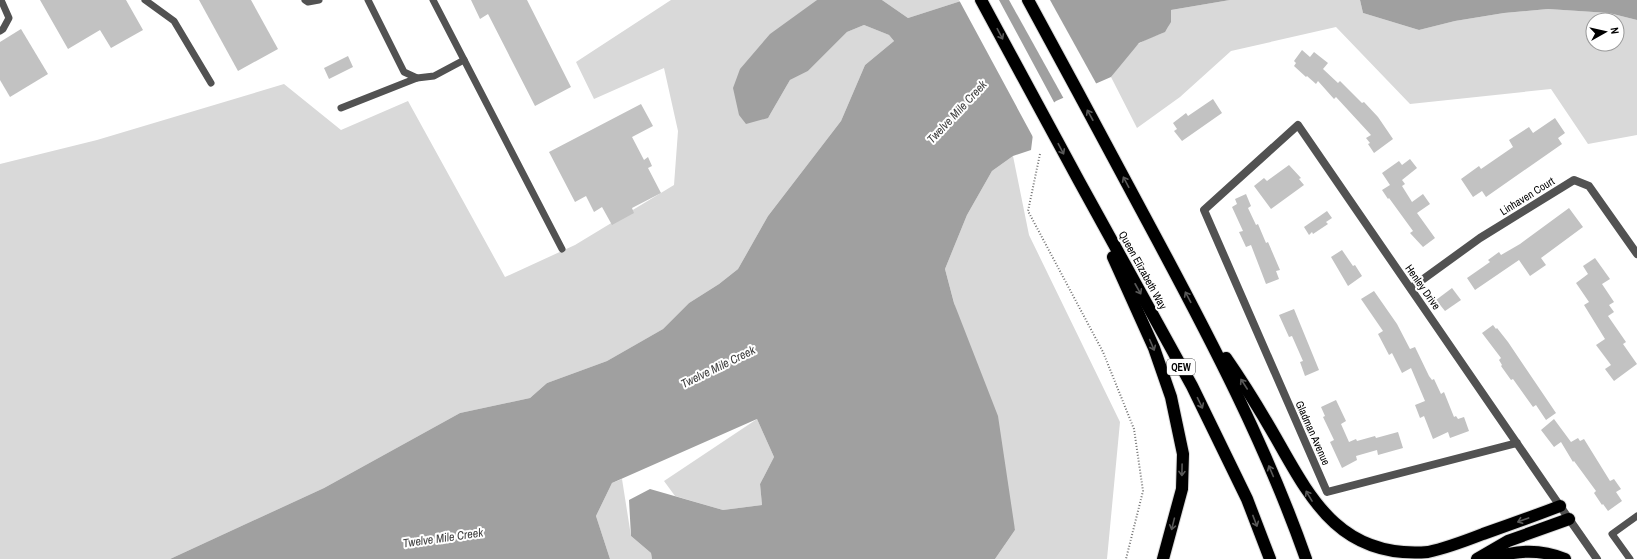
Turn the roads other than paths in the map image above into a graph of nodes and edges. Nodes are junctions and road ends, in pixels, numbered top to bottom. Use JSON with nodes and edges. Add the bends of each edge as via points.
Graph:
{"nodes":[{"id":1,"x":1,"y":0,"type":"edge"},
{"id":2,"x":145,"y":0,"type":"edge"},
{"id":3,"x":306,"y":0,"type":"edge"},
{"id":4,"x":319,"y":0,"type":"edge"},
{"id":5,"x":368,"y":0,"type":"edge"},
{"id":6,"x":433,"y":0,"type":"edge"},
{"id":7,"x":981,"y":0,"type":"edge"},
{"id":8,"x":1028,"y":0,"type":"edge"},
{"id":9,"x":0,"y":31,"type":"edge"},
{"id":10,"x":464,"y":60,"type":"junction"},
{"id":11,"x":417,"y":78,"type":"junction"},
{"id":12,"x":211,"y":83,"type":"dead end"},
{"id":13,"x":341,"y":108,"type":"dead end"},
{"id":14,"x":1079,"y":181,"type":"junction"},
{"id":15,"x":1210,"y":204,"type":"joint"},
{"id":16,"x":562,"y":249,"type":"dead end"},
{"id":17,"x":1637,"y":254,"type":"edge"},
{"id":18,"x":1411,"y":288,"type":"junction"},
{"id":19,"x":1207,"y":331,"type":"junction"},
{"id":20,"x":1517,"y":443,"type":"junction"},
{"id":21,"x":1560,"y":506,"type":"junction"},
{"id":22,"x":1637,"y":516,"type":"edge"},
{"id":23,"x":1569,"y":519,"type":"junction"},
{"id":24,"x":1163,"y":559,"type":"edge"},
{"id":25,"x":1270,"y":559,"type":"edge"},
{"id":26,"x":1306,"y":559,"type":"edge"},
{"id":27,"x":1477,"y":559,"type":"edge"},
{"id":28,"x":1491,"y":559,"type":"edge"},
{"id":29,"x":1565,"y":559,"type":"edge"},
{"id":30,"x":1597,"y":559,"type":"edge"},
{"id":31,"x":1630,"y":559,"type":"edge"}],
"edges":[{"from":1,"to":9,"type":"lane","via":[[9,18]]},
{"from":2,"to":12,"type":"lane","via":[[174,21]]},
{"from":3,"to":4,"type":"lane"},
{"from":5,"to":11,"type":"lane","via":[[404,72]]},
{"from":6,"to":10,"type":"lane"},
{"from":7,"to":14,"type":"highway","name":"Queen Elizabeth Way","number":"QEW","one_way":true},
{"from":19,"to":8,"type":"highway","one_way":true},
{"from":10,"to":11,"type":"lane","via":[[434,76]]},
{"from":10,"to":16,"type":"lane"},
{"from":11,"to":13,"type":"lane"},
{"from":14,"to":24,"type":"highway","one_way":true,"via":[[1154,348],[1171,397],[1183,454],[1182,489]]},
{"from":14,"to":25,"type":"highway","name":"Queen Elizabeth Way","number":"QEW","one_way":true,"via":[[1192,386],[1247,499]]},
{"from":15,"to":18,"type":"street","name":"Henley Drive","via":[[1298,125]]},
{"from":15,"to":20,"type":"street","name":"Gladman Avenue","via":[[1204,210],[1327,492]]},
{"from":17,"to":18,"type":"street","name":"Linhaven Court","via":[[1589,186],[1574,180],[1480,238]]},
{"from":18,"to":20,"type":"street","name":"Henley Drive"},
{"from":21,"to":19,"type":"highway","one_way":true,"via":[[1427,553],[1385,553],[1358,545],[1338,532],[1315,506],[1244,384]]},
{"from":26,"to":19,"type":"highway","one_way":true,"via":[[1264,453]]},
{"from":20,"to":21,"type":"street","name":"Henley Drive"},
{"from":21,"to":23,"type":"street","name":"Henley Drive"},
{"from":22,"to":31,"type":"lane","via":[[1612,534]]},
{"from":23,"to":27,"type":"highway","via":[[1508,541]]},
{"from":23,"to":30,"type":"street","name":"Henley Drive"},
{"from":28,"to":29,"type":"highway","via":[[1518,552],[1540,552]]}]}
